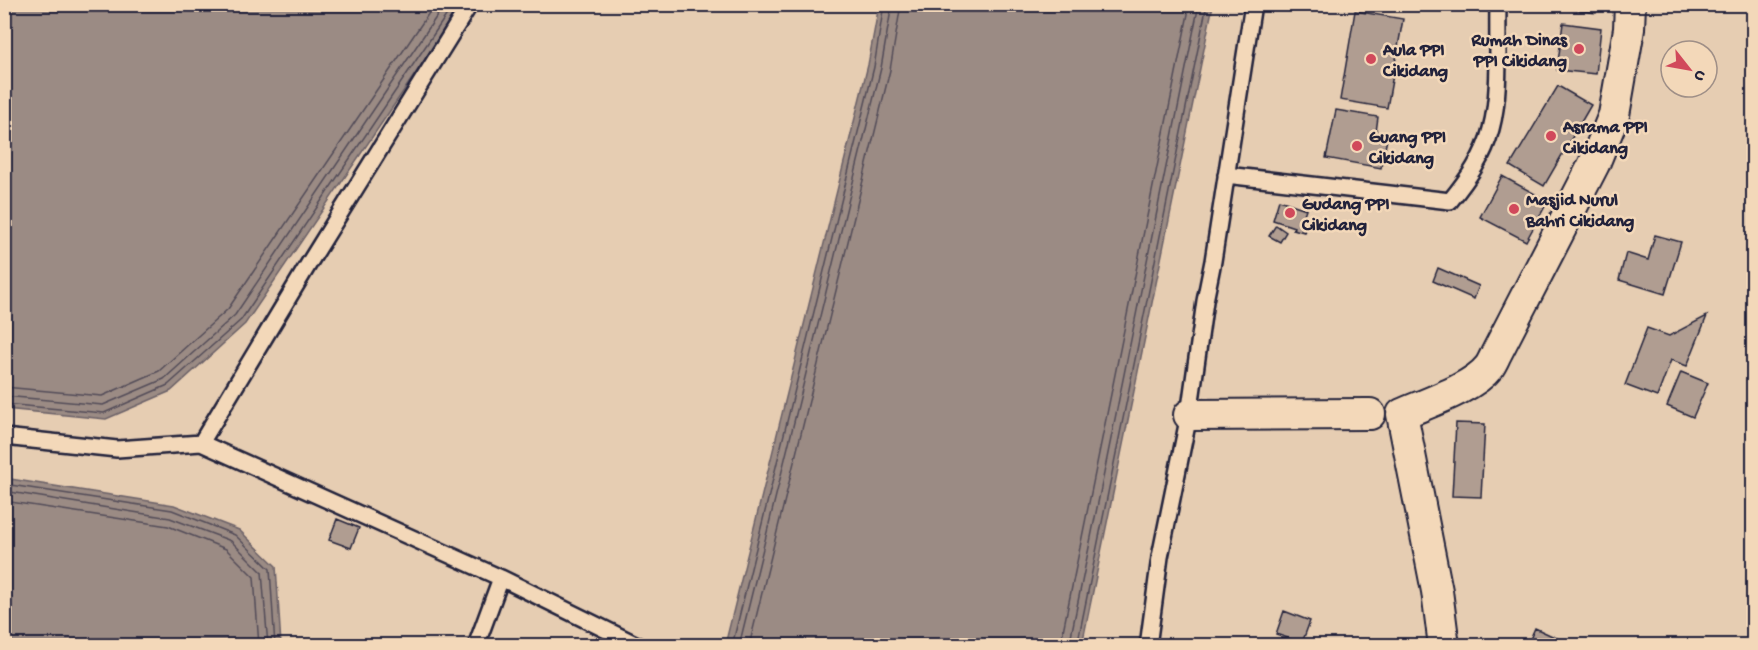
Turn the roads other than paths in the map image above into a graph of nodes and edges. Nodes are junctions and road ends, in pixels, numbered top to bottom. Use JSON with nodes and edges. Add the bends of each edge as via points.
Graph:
{"nodes":[{"id":1,"x":471,"y":4,"type":"edge"},
{"id":2,"x":1253,"y":4,"type":"edge"},
{"id":3,"x":1498,"y":4,"type":"edge"},
{"id":4,"x":1630,"y":4,"type":"edge"},
{"id":5,"x":1226,"y":175,"type":"junction"},
{"id":6,"x":1370,"y":414,"type":"dead end"},
{"id":7,"x":1189,"y":415,"type":"junction"},
{"id":8,"x":4,"y":437,"type":"edge"},
{"id":9,"x":201,"y":442,"type":"junction"},
{"id":10,"x":501,"y":578,"type":"junction"},
{"id":11,"x":476,"y":645,"type":"edge"},
{"id":12,"x":639,"y":645,"type":"edge"},
{"id":13,"x":1148,"y":645,"type":"edge"},
{"id":14,"x":1444,"y":645,"type":"edge"}],
"edges":[{"from":1,"to":9,"type":"lane"},
{"from":2,"to":5,"type":"lane"},
{"from":3,"to":5,"type":"lane","via":[[1496,99],[1491,130],[1469,177],[1450,201]]},
{"from":4,"to":14,"type":"street","via":[[1614,115],[1594,164],[1489,367],[1444,397],[1402,414]]},
{"from":5,"to":7,"type":"lane"},
{"from":6,"to":7,"type":"street"},
{"from":7,"to":13,"type":"lane","via":[[1160,557]]},
{"from":8,"to":9,"type":"lane","via":[[117,449]]},
{"from":9,"to":10,"type":"lane"},
{"from":10,"to":11,"type":"lane"},
{"from":10,"to":12,"type":"lane"}]}
